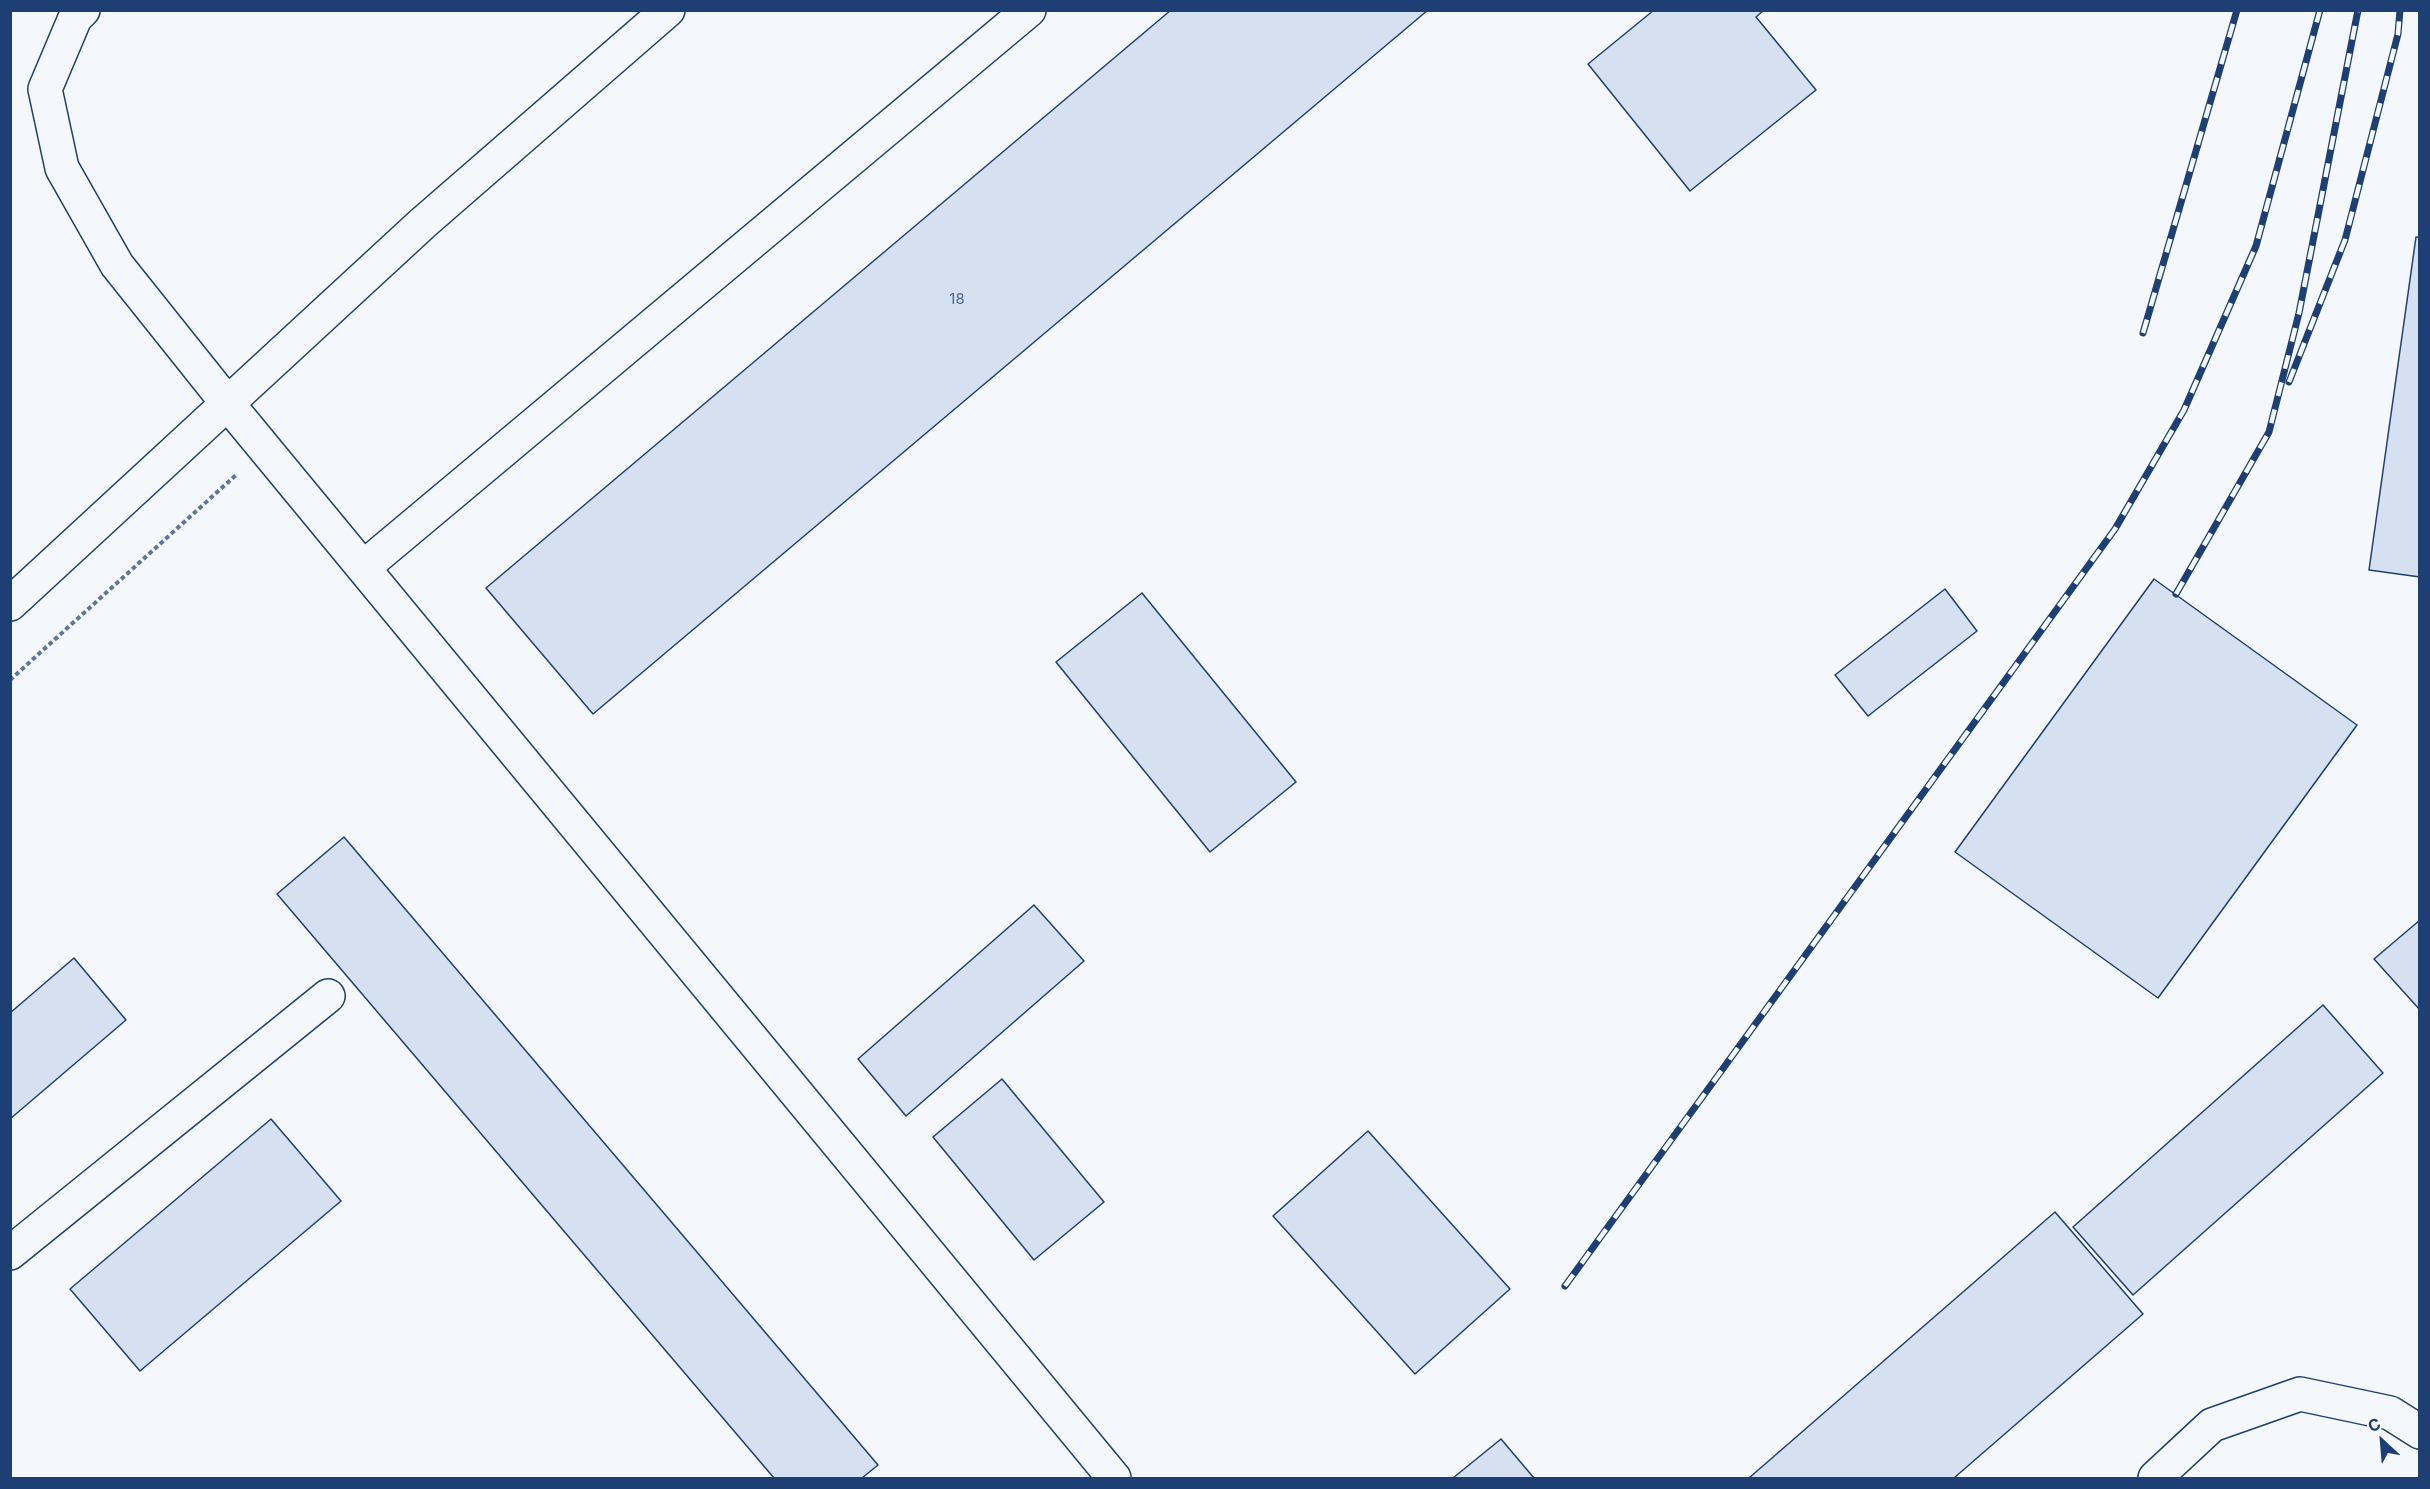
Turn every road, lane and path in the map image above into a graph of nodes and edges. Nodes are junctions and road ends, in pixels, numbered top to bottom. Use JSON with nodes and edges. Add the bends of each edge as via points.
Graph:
{"nodes":[{"id":1,"x":83,"y":10,"type":"edge"},
{"id":2,"x":668,"y":10,"type":"edge"},
{"id":3,"x":1029,"y":10,"type":"edge"},
{"id":4,"x":228,"y":404,"type":"junction"},
{"id":5,"x":265,"y":448,"type":"junction"},
{"id":6,"x":364,"y":567,"type":"junction"},
{"id":7,"x":10,"y":604,"type":"edge"},
{"id":8,"x":10,"y":680,"type":"edge"},
{"id":9,"x":328,"y":996,"type":"dead end"},
{"id":10,"x":10,"y":1253,"type":"edge"},
{"id":11,"x":2420,"y":1432,"type":"edge"},
{"id":12,"x":1114,"y":1479,"type":"edge"},
{"id":13,"x":2155,"y":1479,"type":"edge"}],
"edges":[{"from":1,"to":4,"type":"street","via":[[75,18],[45,89],[62,168],[117,265]]},
{"from":2,"to":4,"type":"street","via":[[423,223]]},
{"from":3,"to":6,"type":"street"},
{"from":4,"to":5,"type":"street"},
{"from":4,"to":7,"type":"street"},
{"from":5,"to":6,"type":"street"},
{"from":5,"to":8,"type":"path"},
{"from":6,"to":12,"type":"street"},
{"from":9,"to":10,"type":"street"},
{"from":11,"to":13,"type":"street","via":[[2390,1413],[2300,1394],[2212,1425]]}]}
